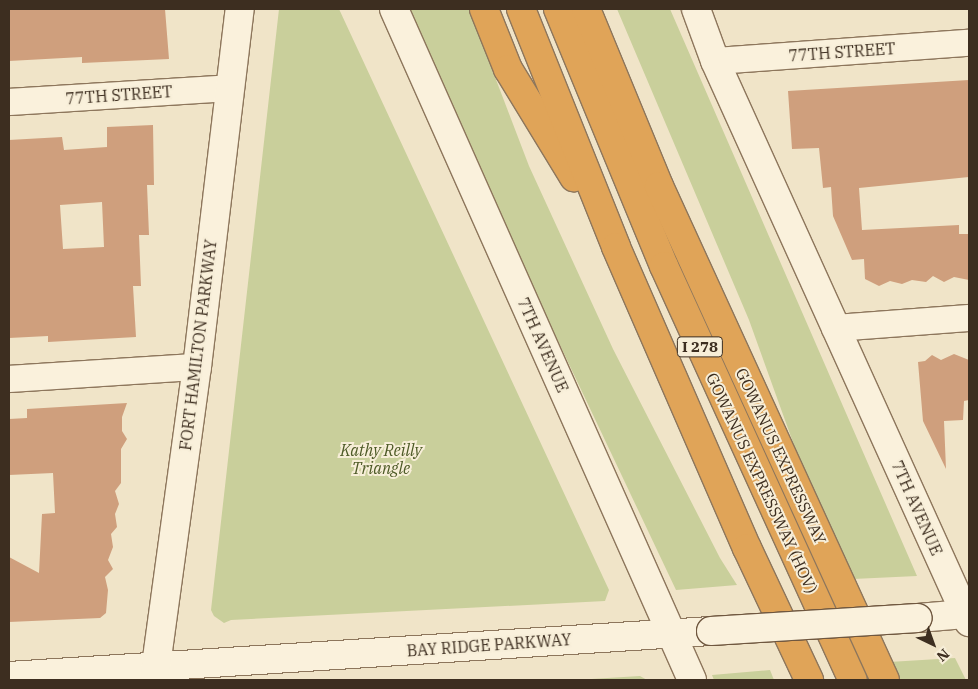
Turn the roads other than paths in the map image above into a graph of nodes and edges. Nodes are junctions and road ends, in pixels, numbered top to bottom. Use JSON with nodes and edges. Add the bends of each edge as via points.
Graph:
{"nodes":[{"id":1,"x":240,"y":9,"type":"edge"},
{"id":2,"x":394,"y":9,"type":"edge"},
{"id":3,"x":484,"y":9,"type":"edge"},
{"id":4,"x":521,"y":9,"type":"edge"},
{"id":5,"x":558,"y":9,"type":"edge"},
{"id":6,"x":696,"y":9,"type":"edge"},
{"id":7,"x":588,"y":12,"type":"edge"},
{"id":8,"x":969,"y":43,"type":"edge"},
{"id":9,"x":715,"y":61,"type":"junction"},
{"id":10,"x":228,"y":88,"type":"junction"},
{"id":11,"x":9,"y":102,"type":"edge"},
{"id":12,"x":616,"y":247,"type":"junction"},
{"id":13,"x":969,"y":318,"type":"edge"},
{"id":14,"x":835,"y":328,"type":"junction"},
{"id":15,"x":197,"y":368,"type":"junction"},
{"id":16,"x":9,"y":379,"type":"edge"},
{"id":17,"x":968,"y":617,"type":"edge"},
{"id":18,"x":670,"y":633,"type":"junction"},
{"id":19,"x":154,"y":673,"type":"edge"},
{"id":20,"x":9,"y":676,"type":"edge"},
{"id":21,"x":692,"y":680,"type":"edge"},
{"id":22,"x":809,"y":680,"type":"edge"},
{"id":23,"x":852,"y":680,"type":"edge"},
{"id":24,"x":885,"y":680,"type":"edge"}],
"edges":[{"from":1,"to":10,"type":"main road","name":"FORT HAMILTON PARKWAY"},
{"from":2,"to":18,"type":"main road","name":"7TH AVENUE"},
{"from":3,"to":12,"type":"highway","via":[[508,69]]},
{"from":4,"to":12,"type":"highway","number":"I 278"},
{"from":5,"to":23,"type":"highway","name":"GOWANUS EXPRESSWAY (HOV)","number":"I 278","via":[[687,318]]},
{"from":6,"to":9,"type":"main road","name":"7TH AVENUE"},
{"from":7,"to":24,"type":"highway","name":"GOWANUS EXPRESSWAY","number":"I 278","via":[[683,240]]},
{"from":8,"to":9,"type":"street","name":"77TH STREET"},
{"from":9,"to":14,"type":"main road","name":"7TH AVENUE"},
{"from":10,"to":11,"type":"street","name":"77TH STREET"},
{"from":10,"to":15,"type":"main road","name":"FORT HAMILTON PARKWAY"},
{"from":12,"to":22,"type":"highway","number":"I 278","via":[[747,548]]},
{"from":13,"to":14,"type":"street"},
{"from":14,"to":17,"type":"main road","name":"7TH AVENUE"},
{"from":15,"to":16,"type":"street"},
{"from":15,"to":19,"type":"main road","name":"FORT HAMILTON PARKWAY"},
{"from":17,"to":18,"type":"main road","name":"BAY RIDGE PARKWAY","bridge":true},
{"from":18,"to":19,"type":"main road","name":"BAY RIDGE PARKWAY"},
{"from":18,"to":21,"type":"main road","name":"7TH AVENUE"},
{"from":19,"to":20,"type":"main road","name":"BAY RIDGE PARKWAY"}]}
